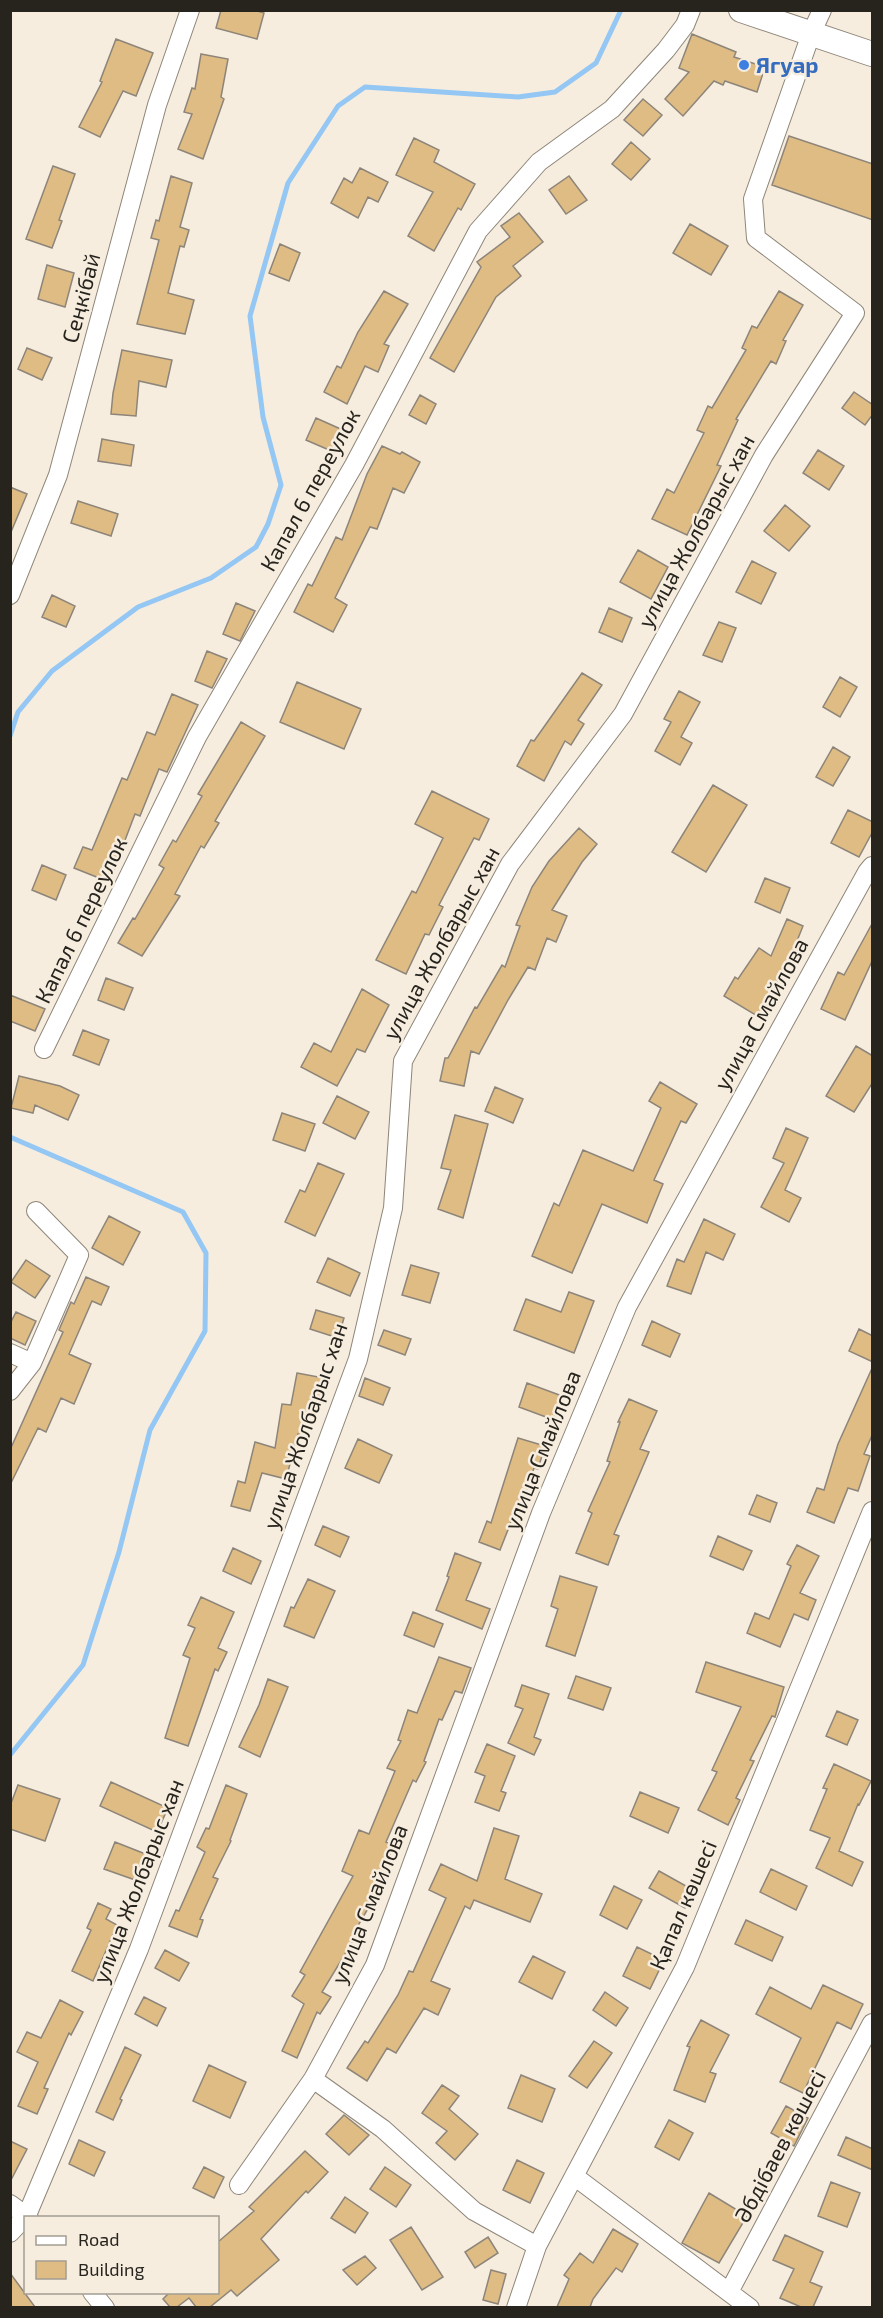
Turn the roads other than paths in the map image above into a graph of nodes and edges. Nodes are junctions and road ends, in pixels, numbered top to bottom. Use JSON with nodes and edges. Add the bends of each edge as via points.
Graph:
{"nodes":[{"id":1,"x":190,"y":10,"type":"edge"},
{"id":2,"x":691,"y":10,"type":"edge"},
{"id":3,"x":741,"y":10,"type":"edge"},
{"id":4,"x":822,"y":10,"type":"edge"},
{"id":5,"x":811,"y":34,"type":"junction"},
{"id":6,"x":873,"y":54,"type":"edge"},
{"id":7,"x":864,"y":312,"type":"edge"},
{"id":8,"x":10,"y":596,"type":"edge"},
{"id":9,"x":873,"y":866,"type":"edge"},
{"id":10,"x":44,"y":1049,"type":"dead end"},
{"id":11,"x":36,"y":1211,"type":"dead end"},
{"id":12,"x":10,"y":1353,"type":"edge"},
{"id":13,"x":32,"y":1363,"type":"junction"},
{"id":14,"x":10,"y":1391,"type":"edge"},
{"id":15,"x":873,"y":1511,"type":"edge"},
{"id":16,"x":873,"y":2024,"type":"edge"},
{"id":17,"x":313,"y":2079,"type":"junction"},
{"id":18,"x":574,"y":2176,"type":"junction"},
{"id":19,"x":239,"y":2185,"type":"dead end"},
{"id":20,"x":10,"y":2204,"type":"edge"},
{"id":21,"x":28,"y":2216,"type":"edge"},
{"id":22,"x":24,"y":2220,"type":"edge"},
{"id":23,"x":10,"y":2233,"type":"edge"},
{"id":24,"x":537,"y":2246,"type":"junction"},
{"id":25,"x":729,"y":2292,"type":"junction"},
{"id":26,"x":94,"y":2294,"type":"edge"},
{"id":27,"x":105,"y":2307,"type":"edge"},
{"id":28,"x":516,"y":2307,"type":"edge"},
{"id":29,"x":750,"y":2307,"type":"edge"}],
"edges":[{"from":1,"to":8,"type":"street","name":"Сеңкібай","via":[[157,105],[58,475]]},
{"from":2,"to":10,"type":"street","name":"Капал 6 переулок","via":[[666,50],[612,109],[539,162],[478,231],[354,465],[197,737]]},
{"from":3,"to":5,"type":"main road"},
{"from":4,"to":5,"type":"street"},
{"from":5,"to":6,"type":"main road"},
{"from":5,"to":7,"type":"street","via":[[753,199],[756,238]]},
{"from":7,"to":21,"type":"street","name":"улица Жолбарыс хан","via":[[764,455],[623,714],[510,864],[403,1061],[393,1208],[358,1359],[140,1949]]},
{"from":9,"to":17,"type":"street","name":"улица Смайлова","via":[[627,1307],[541,1513],[375,1965]]},
{"from":11,"to":13,"type":"street","via":[[79,1255]]},
{"from":12,"to":13,"type":"street"},
{"from":13,"to":14,"type":"street"},
{"from":15,"to":18,"type":"street","name":"Қапал көшесі","via":[[685,1967]]},
{"from":16,"to":25,"type":"street","name":"Әбдібаев көшесі"},
{"from":17,"to":19,"type":"street","name":"улица Смайлова"},
{"from":17,"to":24,"type":"street","via":[[383,2129],[474,2211]]},
{"from":18,"to":24,"type":"street","name":"Қапал көшесі"},
{"from":18,"to":25,"type":"street"},
{"from":20,"to":21,"type":"street"},
{"from":22,"to":23,"type":"street","name":"улица Жолбарыс хан"},
{"from":24,"to":28,"type":"street","name":"Қапал көшесі"},
{"from":25,"to":29,"type":"street"},
{"from":26,"to":27,"type":"street"}]}
